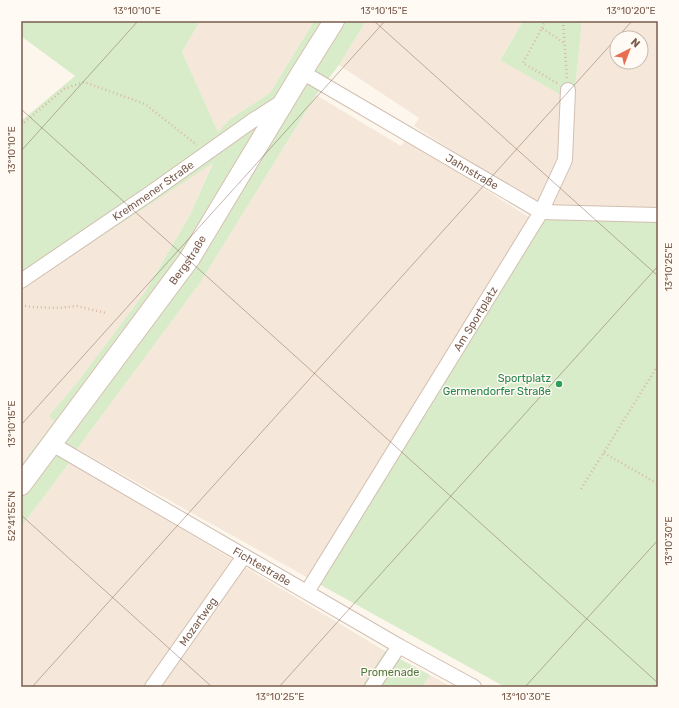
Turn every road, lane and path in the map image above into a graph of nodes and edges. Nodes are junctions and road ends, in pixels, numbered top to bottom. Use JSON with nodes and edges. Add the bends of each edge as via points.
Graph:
{"nodes":[{"id":1,"x":334,"y":21,"type":"edge"},
{"id":2,"x":545,"y":21,"type":"edge"},
{"id":3,"x":563,"y":21,"type":"edge"},
{"id":4,"x":542,"y":28,"type":"junction"},
{"id":5,"x":564,"y":42,"type":"junction"},
{"id":6,"x":302,"y":72,"type":"junction"},
{"id":7,"x":568,"y":90,"type":"junction"},
{"id":8,"x":285,"y":100,"type":"junction"},
{"id":9,"x":21,"y":125,"type":"edge"},
{"id":10,"x":206,"y":153,"type":"junction"},
{"id":11,"x":541,"y":212,"type":"junction"},
{"id":12,"x":658,"y":215,"type":"edge"},
{"id":13,"x":21,"y":281,"type":"edge"},
{"id":14,"x":21,"y":305,"type":"edge"},
{"id":15,"x":106,"y":313,"type":"dead end"},
{"id":16,"x":658,"y":365,"type":"edge"},
{"id":17,"x":52,"y":444,"type":"junction"},
{"id":18,"x":604,"y":453,"type":"junction"},
{"id":19,"x":658,"y":484,"type":"edge"},
{"id":20,"x":21,"y":486,"type":"edge"},
{"id":21,"x":581,"y":489,"type":"dead end"},
{"id":22,"x":244,"y":556,"type":"junction"},
{"id":23,"x":307,"y":592,"type":"junction"},
{"id":24,"x":398,"y":646,"type":"junction"},
{"id":25,"x":152,"y":687,"type":"edge"},
{"id":26,"x":372,"y":687,"type":"edge"},
{"id":27,"x":474,"y":687,"type":"edge"}],
"edges":[{"from":1,"to":6,"type":"street","name":"Bergstraße"},
{"from":2,"to":4,"type":"path"},
{"from":3,"to":5,"type":"path"},
{"from":4,"to":5,"type":"path"},
{"from":4,"to":7,"type":"path","via":[[523,63]]},
{"from":5,"to":7,"type":"path"},
{"from":6,"to":8,"type":"street","name":"Bergstraße"},
{"from":6,"to":11,"type":"street","name":"Jahnstraße"},
{"from":7,"to":11,"type":"street","name":"Am Sportplatz","via":[[565,160]]},
{"from":8,"to":10,"type":"street","name":"Kremmener Straße"},
{"from":8,"to":17,"type":"street","name":"Bergstraße","via":[[190,258]]},
{"from":9,"to":10,"type":"path","via":[[64,89],[84,82],[145,104]]},
{"from":10,"to":13,"type":"street","name":"Kremmener Straße"},
{"from":11,"to":12,"type":"street","name":"Jahnstraße"},
{"from":11,"to":23,"type":"street","name":"Am Sportplatz"},
{"from":14,"to":15,"type":"path","via":[[77,306]]},
{"from":16,"to":18,"type":"path"},
{"from":17,"to":20,"type":"street","name":"Bergstraße"},
{"from":17,"to":22,"type":"street","name":"Fichtestraße"},
{"from":18,"to":19,"type":"path"},
{"from":18,"to":21,"type":"path"},
{"from":22,"to":23,"type":"street","name":"Fichtestraße"},
{"from":22,"to":25,"type":"street","name":"Mozartweg"},
{"from":23,"to":24,"type":"street","name":"Fichtestraße"},
{"from":24,"to":26,"type":"street"},
{"from":24,"to":27,"type":"street","name":"Fichtestraße"}]}
